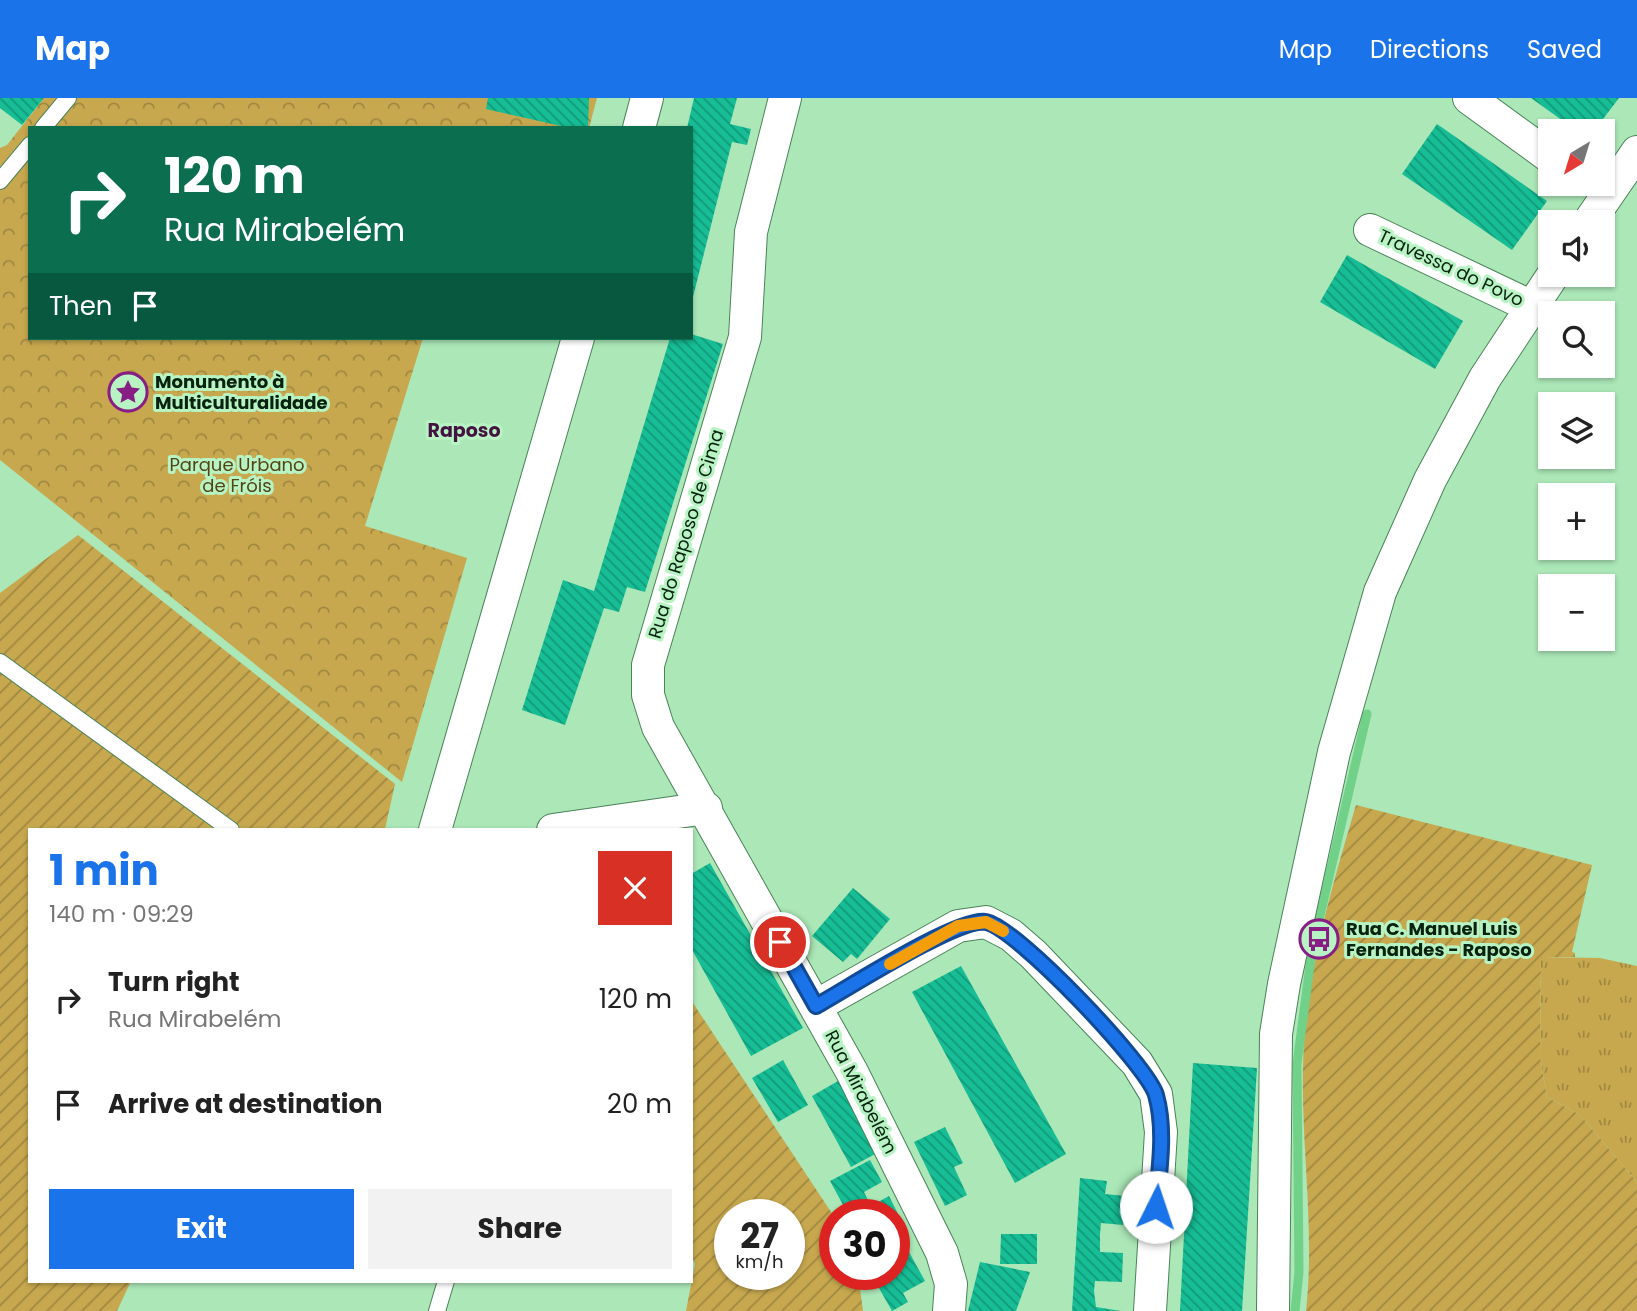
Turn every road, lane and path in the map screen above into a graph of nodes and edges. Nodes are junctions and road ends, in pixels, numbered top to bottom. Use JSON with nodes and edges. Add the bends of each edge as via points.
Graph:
{"nodes":[{"id":1,"x":68,"y":98,"type":"edge"},
{"id":2,"x":648,"y":98,"type":"edge"},
{"id":3,"x":785,"y":98,"type":"edge"},
{"id":4,"x":1469,"y":98,"type":"edge"},
{"id":5,"x":45,"y":126,"type":"edge"},
{"id":6,"x":640,"y":126,"type":"edge"},
{"id":7,"x":28,"y":147,"type":"edge"},
{"id":8,"x":1538,"y":148,"type":"edge"},
{"id":9,"x":1637,"y":152,"type":"edge"},
{"id":10,"x":0,"y":181,"type":"edge"},
{"id":11,"x":1595,"y":201,"type":"edge"},
{"id":12,"x":1370,"y":230,"type":"dead end"},
{"id":13,"x":1545,"y":287,"type":"edge"},
{"id":14,"x":1532,"y":307,"type":"junction"},
{"id":15,"x":577,"y":340,"type":"edge"},
{"id":16,"x":0,"y":662,"type":"edge"},
{"id":17,"x":706,"y":808,"type":"junction"},
{"id":18,"x":228,"y":828,"type":"edge"},
{"id":19,"x":436,"y":828,"type":"edge"},
{"id":20,"x":567,"y":828,"type":"edge"},
{"id":21,"x":816,"y":1006,"type":"junction"},
{"id":22,"x":445,"y":1283,"type":"edge"},
{"id":23,"x":437,"y":1311,"type":"edge"},
{"id":24,"x":949,"y":1311,"type":"edge"},
{"id":25,"x":1150,"y":1311,"type":"edge"},
{"id":26,"x":1273,"y":1311,"type":"edge"}],
"edges":[{"from":1,"to":5,"type":"lane"},
{"from":2,"to":6,"type":"street"},
{"from":3,"to":17,"type":"street","name":"Rua do Raposo de Cima","via":[[751,232],[745,337],[648,665],[652,713]]},
{"from":4,"to":8,"type":"street"},
{"from":7,"to":10,"type":"lane"},
{"from":9,"to":11,"type":"street"},
{"from":12,"to":14,"type":"street","name":"Travessa do Povo"},
{"from":13,"to":14,"type":"street"},
{"from":14,"to":26,"type":"street","via":[[1485,378],[1430,480],[1380,592],[1334,752],[1276,1034]]},
{"from":15,"to":19,"type":"street"},
{"from":16,"to":18,"type":"lane"},
{"from":17,"to":20,"type":"street"},
{"from":17,"to":21,"type":"street","name":"Rua Mirabelém"},
{"from":21,"to":24,"type":"street","name":"Rua Mirabelém","via":[[942,1253],[951,1284]]},
{"from":21,"to":25,"type":"street","via":[[958,926],[986,922],[1033,954],[1137,1063],[1156,1094],[1161,1132]]},
{"from":22,"to":23,"type":"lane"}]}
